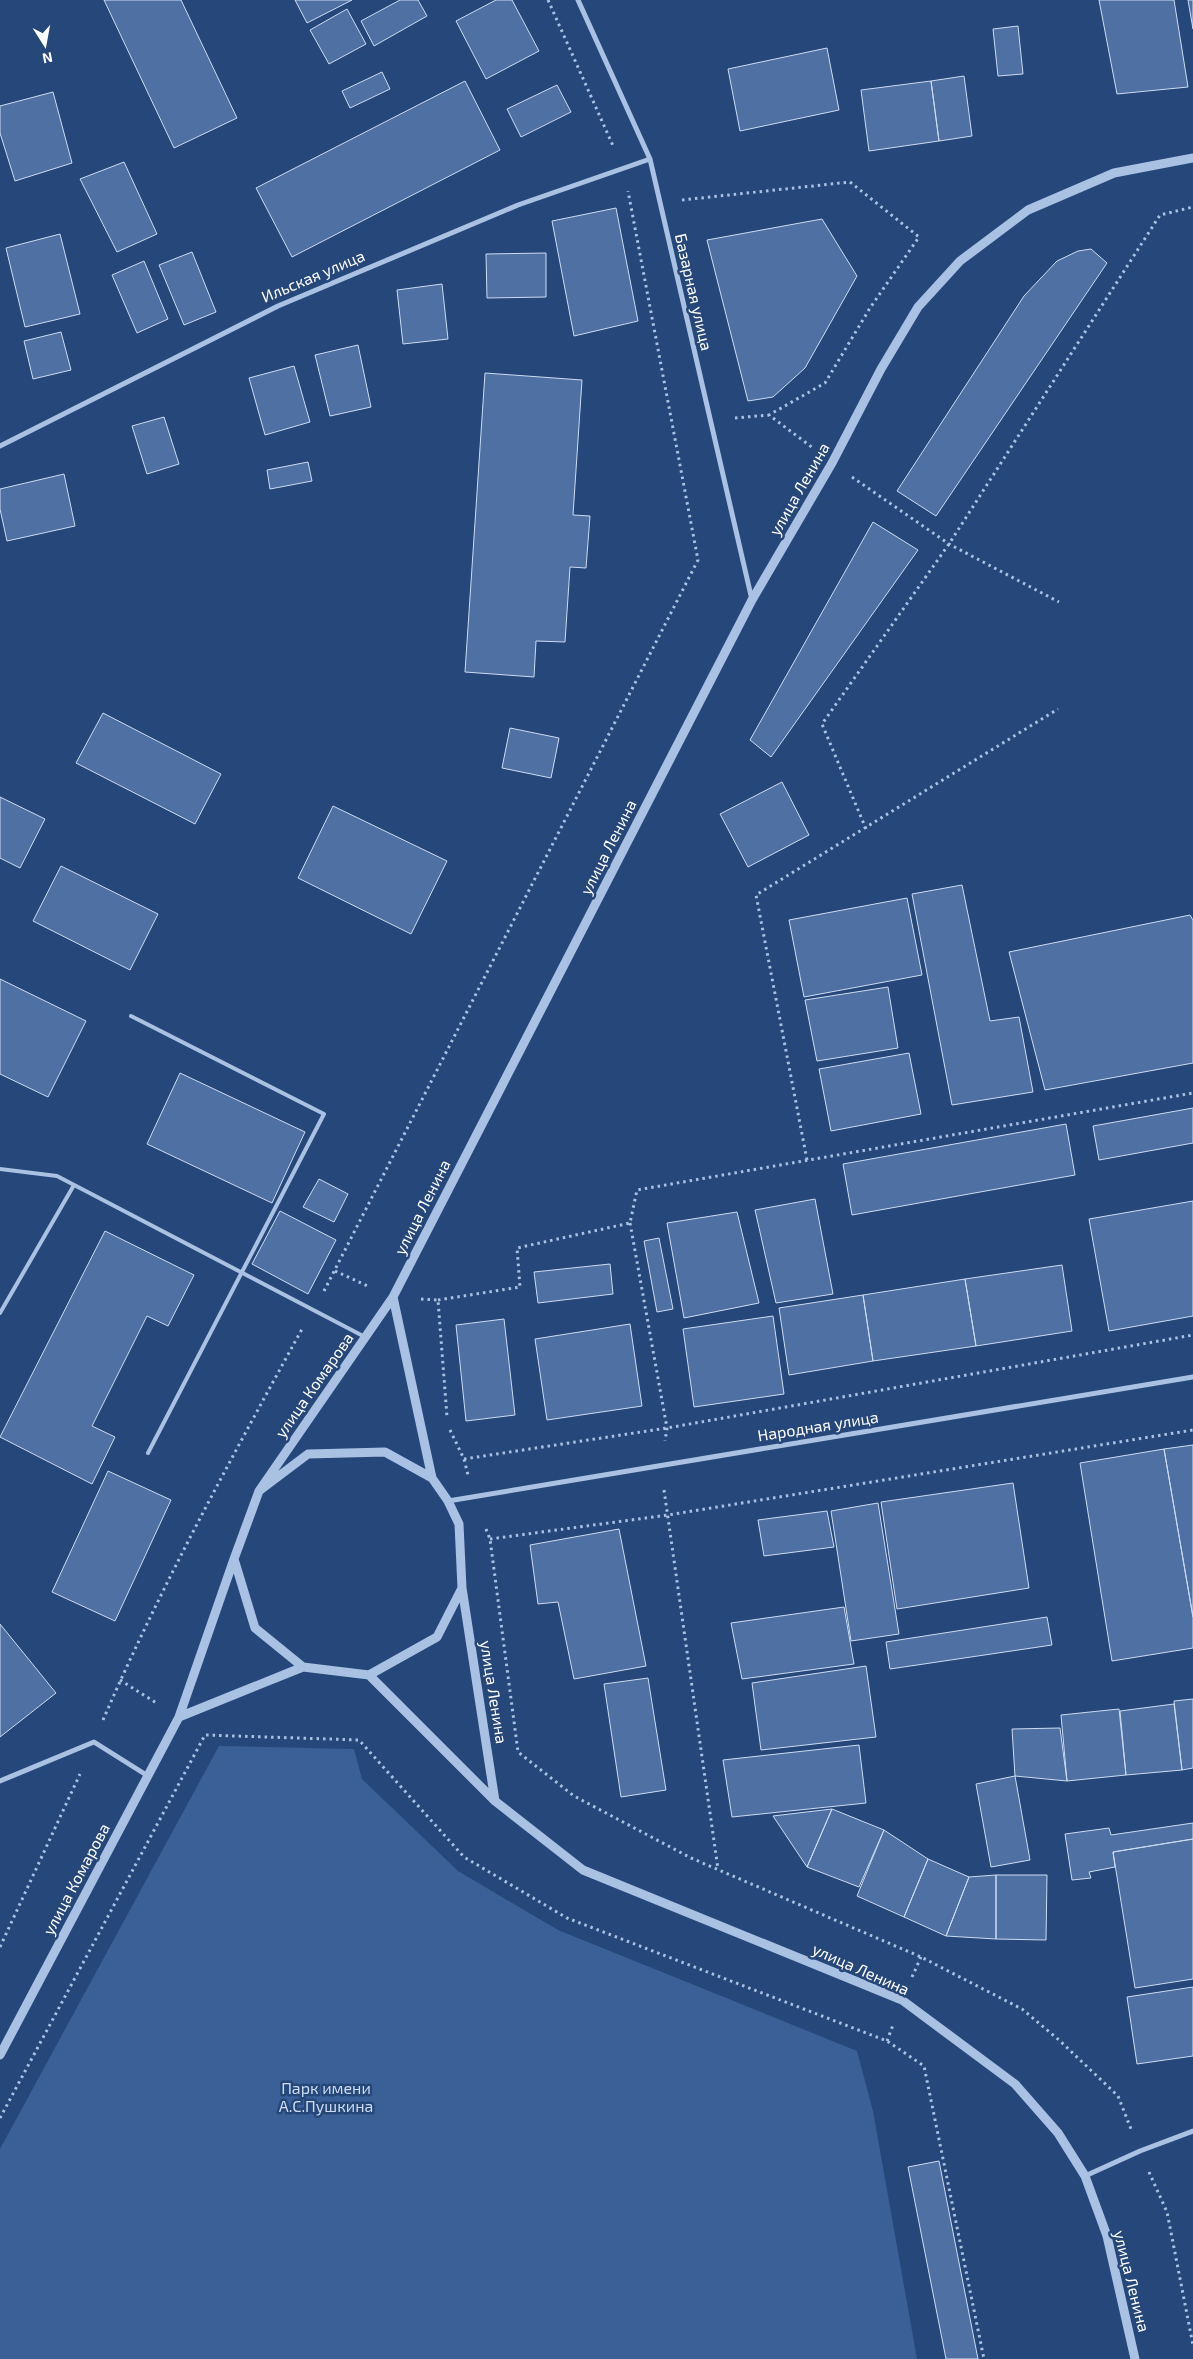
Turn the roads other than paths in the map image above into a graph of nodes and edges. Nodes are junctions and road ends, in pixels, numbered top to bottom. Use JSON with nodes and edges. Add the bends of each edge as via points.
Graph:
{"nodes":[{"id":1,"x":578,"y":0,"type":"edge"},
{"id":2,"x":1193,"y":158,"type":"edge"},
{"id":3,"x":650,"y":159,"type":"junction"},
{"id":4,"x":0,"y":446,"type":"edge"},
{"id":5,"x":752,"y":600,"type":"junction"},
{"id":6,"x":131,"y":1016,"type":"dead end"},
{"id":7,"x":0,"y":1169,"type":"edge"},
{"id":8,"x":74,"y":1185,"type":"junction"},
{"id":9,"x":242,"y":1271,"type":"junction"},
{"id":10,"x":393,"y":1297,"type":"junction"},
{"id":11,"x":0,"y":1314,"type":"edge"},
{"id":12,"x":365,"y":1336,"type":"junction"},
{"id":13,"x":1193,"y":1377,"type":"edge"},
{"id":14,"x":148,"y":1453,"type":"dead end"},
{"id":15,"x":432,"y":1478,"type":"junction"},
{"id":16,"x":259,"y":1490,"type":"junction"},
{"id":17,"x":448,"y":1500,"type":"junction"},
{"id":18,"x":234,"y":1559,"type":"junction"},
{"id":19,"x":462,"y":1588,"type":"junction"},
{"id":20,"x":303,"y":1667,"type":"junction"},
{"id":21,"x":369,"y":1675,"type":"junction"},
{"id":22,"x":179,"y":1717,"type":"junction"},
{"id":23,"x":148,"y":1776,"type":"junction"},
{"id":24,"x":0,"y":1781,"type":"edge"},
{"id":25,"x":495,"y":1801,"type":"junction"},
{"id":26,"x":0,"y":2055,"type":"edge"},
{"id":27,"x":1193,"y":2132,"type":"edge"},
{"id":28,"x":1085,"y":2176,"type":"junction"},
{"id":29,"x":1135,"y":2359,"type":"edge"}],
"edges":[{"from":1,"to":3,"type":"street","name":"Базарная улица"},
{"from":2,"to":5,"type":"street","name":"улица Ленина","via":[[1114,173],[1028,210],[960,261],[918,307]]},
{"from":3,"to":4,"type":"street","name":"Ильская улица","via":[[518,205],[278,306]]},
{"from":3,"to":5,"type":"street","name":"Базарная улица"},
{"from":5,"to":10,"type":"street","name":"улица Ленина"},
{"from":6,"to":9,"type":"lane","via":[[324,1114]]},
{"from":7,"to":8,"type":"lane","via":[[57,1176]]},
{"from":8,"to":9,"type":"lane"},
{"from":8,"to":11,"type":"lane"},
{"from":9,"to":12,"type":"lane"},
{"from":9,"to":14,"type":"lane"},
{"from":10,"to":12,"type":"street","name":"улица Комарова"},
{"from":10,"to":15,"type":"street","name":"улица Ленина"},
{"from":12,"to":16,"type":"street","name":"улица Комарова"},
{"from":13,"to":17,"type":"street","name":"Народная улица"},
{"from":15,"to":16,"type":"street","name":"улица Ленина","via":[[385,1452],[308,1454]]},
{"from":15,"to":17,"type":"street","name":"улица Ленина"},
{"from":16,"to":18,"type":"street"},
{"from":17,"to":19,"type":"street","name":"улица Ленина","via":[[459,1524]]},
{"from":18,"to":20,"type":"street","via":[[255,1628]]},
{"from":18,"to":22,"type":"street","name":"улица Комарова"},
{"from":19,"to":21,"type":"street","via":[[436,1637]]},
{"from":19,"to":25,"type":"street","name":"улица Ленина"},
{"from":20,"to":21,"type":"street"},
{"from":20,"to":22,"type":"street"},
{"from":21,"to":25,"type":"street","name":"улица Ленина"},
{"from":22,"to":23,"type":"street","name":"улица Комарова"},
{"from":23,"to":24,"type":"street","via":[[94,1742]]},
{"from":23,"to":26,"type":"street","name":"улица Комарова"},
{"from":25,"to":28,"type":"street","name":"улица Ленина","via":[[583,1870],[902,2000],[1015,2084],[1058,2133]]},
{"from":27,"to":28,"type":"street"},
{"from":28,"to":29,"type":"street","name":"улица Ленина","via":[[1107,2236]]}]}
